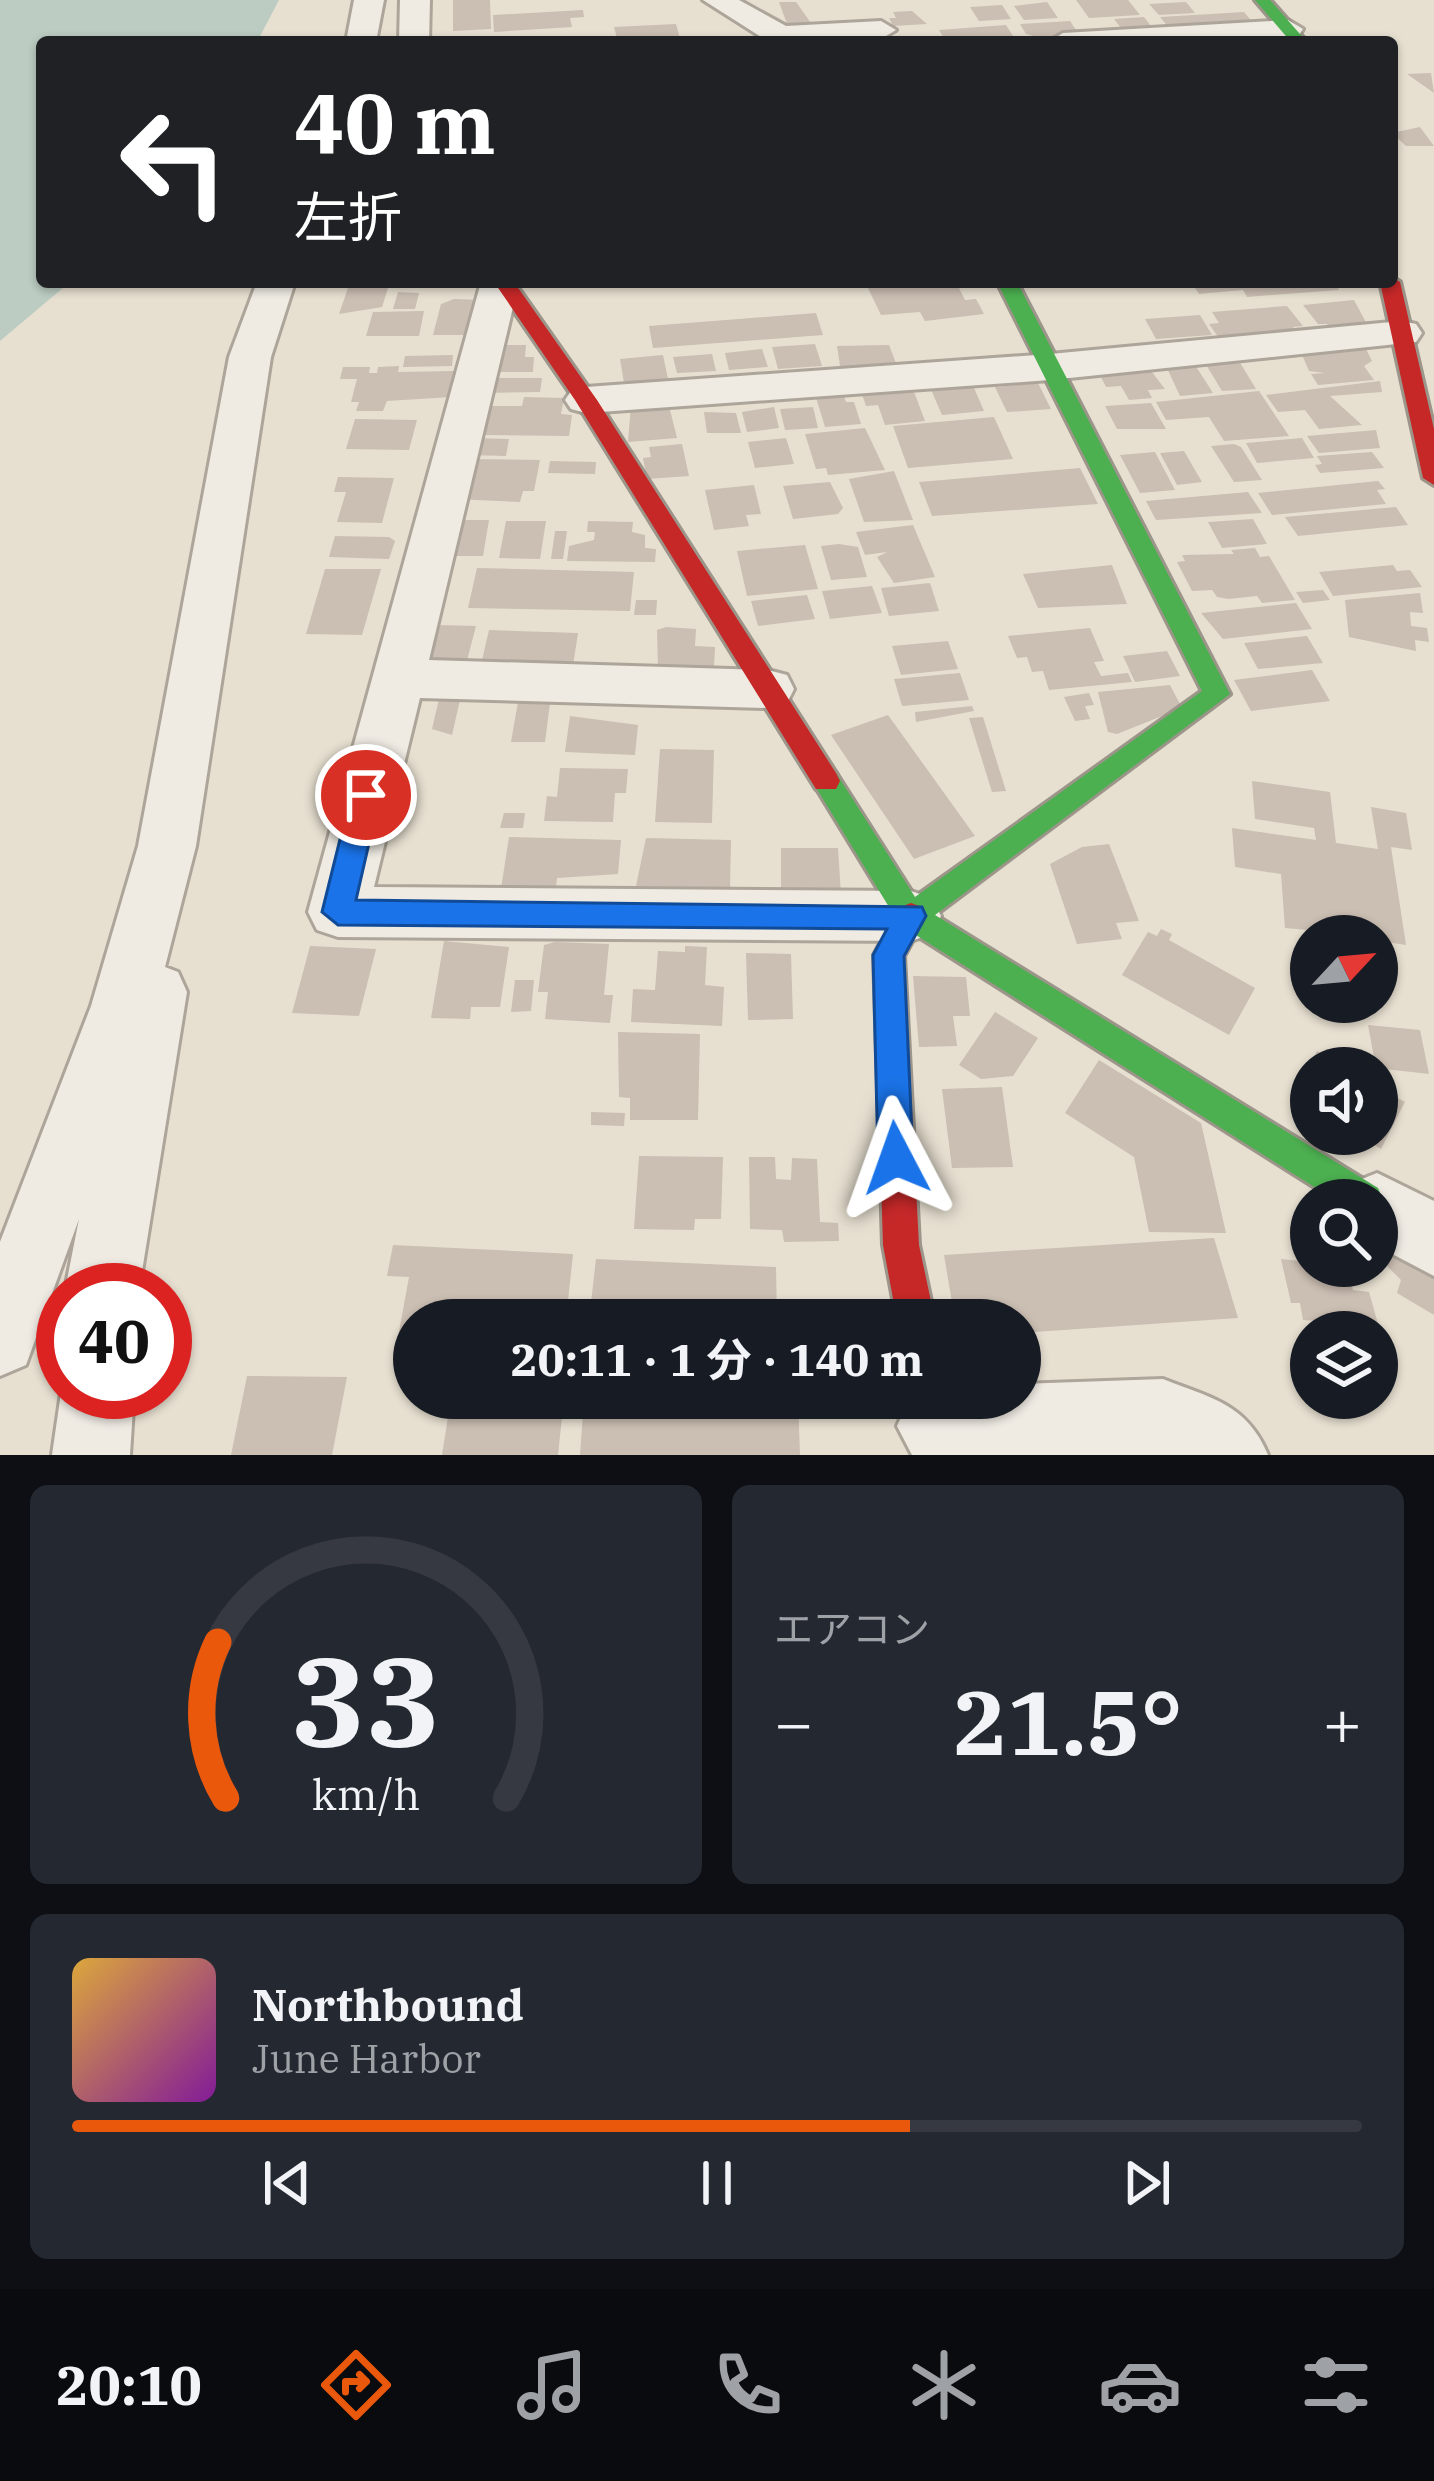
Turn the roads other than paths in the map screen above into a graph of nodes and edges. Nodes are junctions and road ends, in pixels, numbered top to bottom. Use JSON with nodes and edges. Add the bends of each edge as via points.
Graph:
{"nodes":[{"id":1,"x":369,"y":0,"type":"edge"},
{"id":2,"x":865,"y":0,"type":"edge"},
{"id":3,"x":1262,"y":0,"type":"edge"},
{"id":4,"x":729,"y":1,"type":"edge"},
{"id":5,"x":417,"y":2,"type":"edge"},
{"id":6,"x":362,"y":36,"type":"edge"},
{"id":7,"x":414,"y":36,"type":"edge"},
{"id":8,"x":884,"y":36,"type":"edge"},
{"id":9,"x":1293,"y":36,"type":"edge"},
{"id":10,"x":274,"y":288,"type":"edge"},
{"id":11,"x":500,"y":288,"type":"edge"},
{"id":12,"x":506,"y":288,"type":"edge"},
{"id":13,"x":1010,"y":288,"type":"edge"},
{"id":14,"x":1393,"y":288,"type":"edge"},
{"id":15,"x":1414,"y":337,"type":"edge"},
{"id":16,"x":1050,"y":367,"type":"junction"},
{"id":17,"x":586,"y":400,"type":"junction"},
{"id":18,"x":1434,"y":476,"type":"edge"},
{"id":19,"x":394,"y":678,"type":"junction"},
{"id":20,"x":768,"y":689,"type":"junction"},
{"id":21,"x":166,"y":846,"type":"junction"},
{"id":22,"x":911,"y":916,"type":"junction"},
{"id":23,"x":1332,"y":1179,"type":"edge"},
{"id":24,"x":1398,"y":1219,"type":"edge"},
{"id":25,"x":1434,"y":1240,"type":"edge"},
{"id":26,"x":107,"y":1263,"type":"edge"},
{"id":27,"x":912,"y":1299,"type":"edge"},
{"id":28,"x":0,"y":1340,"type":"edge"},
{"id":29,"x":93,"y":1419,"type":"edge"},
{"id":30,"x":934,"y":1426,"type":"edge"},
{"id":31,"x":91,"y":1455,"type":"edge"},
{"id":32,"x":1229,"y":1455,"type":"edge"}],
"edges":[{"from":1,"to":6,"type":"street"},
{"from":2,"to":8,"type":"street"},
{"from":3,"to":9,"type":"main road"},
{"from":4,"to":8,"type":"street","via":[[782,36]]},
{"from":5,"to":7,"type":"street"},
{"from":10,"to":21,"type":"street","via":[[250,357]]},
{"from":11,"to":19,"type":"street"},
{"from":12,"to":17,"type":"main road"},
{"from":13,"to":16,"type":"main road"},
{"from":14,"to":15,"type":"main road"},
{"from":15,"to":16,"type":"street"},
{"from":15,"to":18,"type":"main road"},
{"from":16,"to":17,"type":"street"},
{"from":16,"to":22,"type":"main road","via":[[1217,694]]},
{"from":17,"to":20,"type":"main road"},
{"from":19,"to":20,"type":"street"},
{"from":19,"to":22,"type":"street","via":[[338,912]]},
{"from":20,"to":22,"type":"main road"},
{"from":21,"to":26,"type":"street","via":[[156,994]]},
{"from":21,"to":28,"type":"street","via":[[123,1006]]},
{"from":22,"to":23,"type":"main road"},
{"from":22,"to":27,"type":"main road","via":[[889,955],[902,1245]]},
{"from":24,"to":25,"type":"street"},
{"from":29,"to":31,"type":"street"},
{"from":30,"to":32,"type":"street","via":[[1162,1418]]}]}
